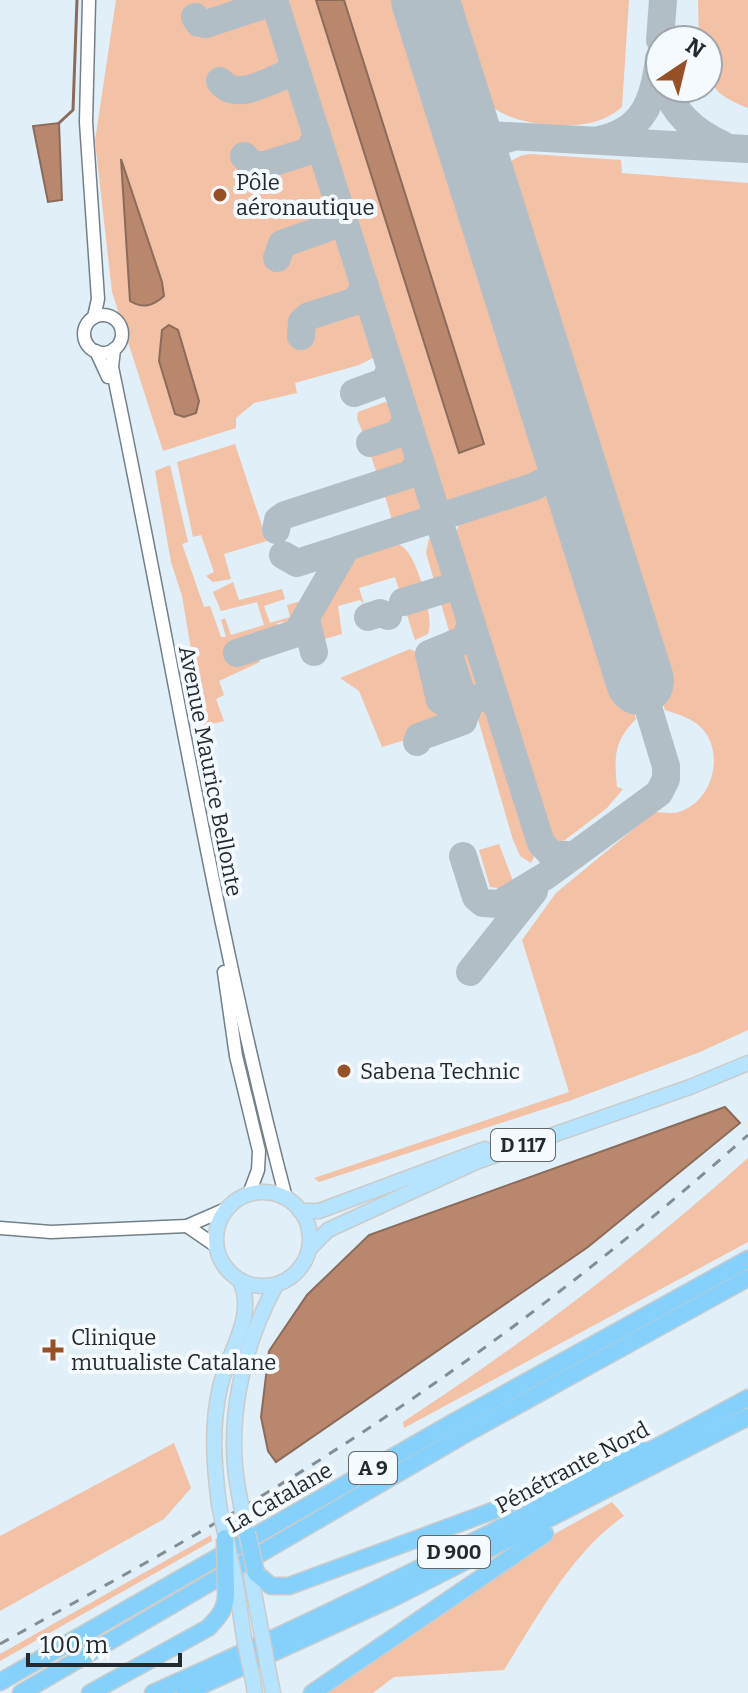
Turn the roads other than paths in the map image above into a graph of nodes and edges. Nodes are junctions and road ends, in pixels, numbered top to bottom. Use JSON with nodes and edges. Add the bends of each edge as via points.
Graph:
{"nodes":[{"id":1,"x":89,"y":0,"type":"edge"},
{"id":2,"x":98,"y":299,"type":"junction"},
{"id":3,"x":110,"y":316,"type":"junction"},
{"id":4,"x":94,"y":317,"type":"junction"},
{"id":5,"x":114,"y":349,"type":"junction"},
{"id":6,"x":96,"y":351,"type":"junction"},
{"id":7,"x":748,"y":1055,"type":"edge"},
{"id":8,"x":748,"y":1063,"type":"edge"},
{"id":9,"x":249,"y":1194,"type":"junction"},
{"id":10,"x":286,"y":1198,"type":"junction"},
{"id":11,"x":226,"y":1209,"type":"junction"},
{"id":12,"x":300,"y":1211,"type":"junction"},
{"id":13,"x":187,"y":1226,"type":"junction"},
{"id":14,"x":0,"y":1228,"type":"edge"},
{"id":15,"x":216,"y":1246,"type":"junction"},
{"id":16,"x":310,"y":1248,"type":"junction"},
{"id":17,"x":748,"y":1259,"type":"edge"},
{"id":18,"x":748,"y":1278,"type":"edge"},
{"id":19,"x":240,"y":1281,"type":"junction"},
{"id":20,"x":276,"y":1285,"type":"junction"},
{"id":21,"x":748,"y":1395,"type":"edge"},
{"id":22,"x":748,"y":1417,"type":"edge"},
{"id":23,"x":247,"y":1533,"type":"joint"},
{"id":24,"x":225,"y":1538,"type":"joint"},
{"id":25,"x":254,"y":1575,"type":"junction"},
{"id":26,"x":231,"y":1587,"type":"junction"},
{"id":27,"x":0,"y":1682,"type":"edge"},
{"id":28,"x":21,"y":1693,"type":"edge"},
{"id":29,"x":90,"y":1693,"type":"edge"},
{"id":30,"x":153,"y":1693,"type":"edge"},
{"id":31,"x":185,"y":1693,"type":"edge"},
{"id":32,"x":255,"y":1693,"type":"edge"},
{"id":33,"x":273,"y":1693,"type":"edge"},
{"id":34,"x":312,"y":1693,"type":"edge"}],
"edges":[{"from":1,"to":2,"type":"street","via":[[86,122]]},
{"from":2,"to":3,"type":"street"},
{"from":2,"to":4,"type":"street"},
{"from":3,"to":4,"type":"street"},
{"from":3,"to":5,"type":"street","via":[[122,332]]},
{"from":4,"to":6,"type":"street","via":[[84,337]]},
{"from":5,"to":6,"type":"street"},
{"from":5,"to":10,"type":"street","name":"Avenue Maurice Bellonte","via":[[112,367],[207,854],[249,1055]]},
{"from":6,"to":9,"type":"street","name":"Avenue Maurice Bellonte","via":[[106,368],[221,948],[236,1056],[259,1151]]},
{"from":7,"to":12,"type":"main road","number":"D 117","via":[[319,1211]]},
{"from":8,"to":16,"type":"main road","number":"D 117","via":[[476,1162],[328,1230]]},
{"from":9,"to":10,"type":"main road"},
{"from":9,"to":11,"type":"main road"},
{"from":10,"to":12,"type":"main road"},
{"from":11,"to":13,"type":"street"},
{"from":11,"to":15,"type":"main road"},
{"from":12,"to":16,"type":"main road"},
{"from":13,"to":14,"type":"street","via":[[51,1232]]},
{"from":13,"to":15,"type":"street"},
{"from":15,"to":19,"type":"main road","via":[[222,1263]]},
{"from":16,"to":20,"type":"main road","via":[[298,1271]]},
{"from":17,"to":27,"type":"highway","name":"La Catalane","number":"A 9"},
{"from":18,"to":28,"type":"highway","name":"La Catalane","number":"A 9","via":[[462,1436]]},
{"from":19,"to":20,"type":"main road"},
{"from":19,"to":24,"type":"main road","bridge":true,"via":[[248,1304],[220,1386],[215,1423],[214,1462]]},
{"from":20,"to":23,"type":"main road","bridge":true,"via":[[240,1387],[232,1459]]},
{"from":21,"to":25,"type":"highway","via":[[498,1509],[304,1581],[271,1586]]},
{"from":21,"to":30,"type":"highway","name":"Pénétrante Nord","number":"D 900","via":[[571,1495]]},
{"from":22,"to":31,"type":"highway","name":"Pénétrante Nord","number":"D 900","via":[[395,1597]]},
{"from":22,"to":34,"type":"highway","via":[[528,1543]]},
{"from":23,"to":25,"type":"highway","bridge":true},
{"from":24,"to":26,"type":"highway","bridge":true},
{"from":25,"to":33,"type":"main road","bridge":true},
{"from":26,"to":29,"type":"highway","via":[[220,1616],[208,1628]]},
{"from":26,"to":32,"type":"main road","bridge":true}]}
